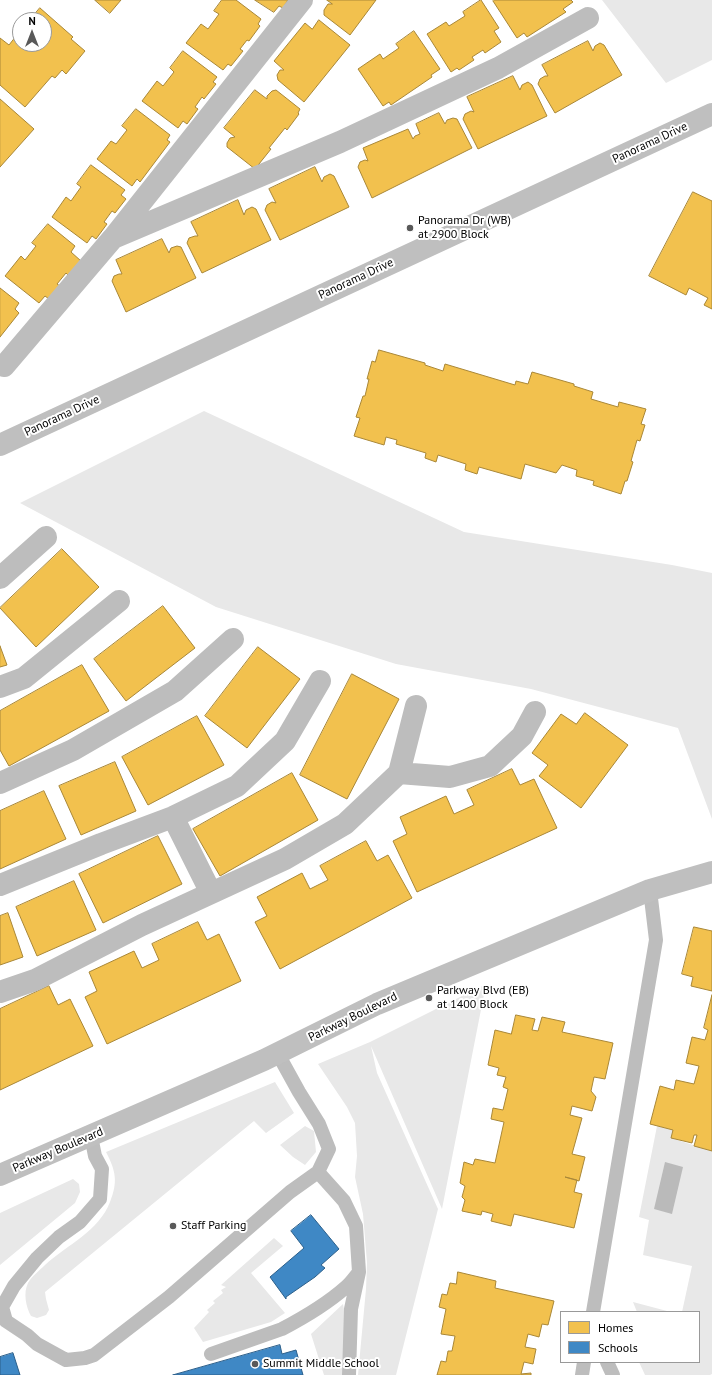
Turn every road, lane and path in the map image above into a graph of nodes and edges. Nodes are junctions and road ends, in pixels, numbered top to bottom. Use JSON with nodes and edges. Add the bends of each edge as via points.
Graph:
{"nodes":[{"id":1,"x":302,"y":0,"type":"edge"},
{"id":2,"x":588,"y":18,"type":"dead end"},
{"id":3,"x":712,"y":114,"type":"edge"},
{"id":4,"x":113,"y":238,"type":"junction"},
{"id":5,"x":4,"y":366,"type":"dead end"},
{"id":6,"x":0,"y":445,"type":"edge"},
{"id":7,"x":46,"y":537,"type":"dead end"},
{"id":8,"x":0,"y":578,"type":"edge"},
{"id":9,"x":119,"y":602,"type":"dead end"},
{"id":10,"x":233,"y":639,"type":"dead end"},
{"id":11,"x":320,"y":681,"type":"dead end"},
{"id":12,"x":0,"y":687,"type":"edge"},
{"id":13,"x":416,"y":706,"type":"dead end"},
{"id":14,"x":535,"y":712,"type":"dead end"},
{"id":15,"x":399,"y":773,"type":"junction"},
{"id":16,"x":0,"y":782,"type":"edge"},
{"id":17,"x":173,"y":817,"type":"junction"},
{"id":18,"x":712,"y":872,"type":"edge"},
{"id":19,"x":0,"y":885,"type":"edge"},
{"id":20,"x":650,"y":890,"type":"junction"},
{"id":21,"x":211,"y":893,"type":"junction"},
{"id":22,"x":0,"y":992,"type":"edge"},
{"id":23,"x":278,"y":1054,"type":"junction"},
{"id":24,"x":91,"y":1136,"type":"junction"},
{"id":25,"x":318,"y":1172,"type":"junction"},
{"id":26,"x":0,"y":1175,"type":"edge"},
{"id":27,"x":359,"y":1272,"type":"junction"},
{"id":28,"x":1,"y":1308,"type":"edge"},
{"id":29,"x":593,"y":1311,"type":"edge"},
{"id":30,"x":211,"y":1354,"type":"dead end"},
{"id":31,"x":584,"y":1363,"type":"edge"},
{"id":32,"x":607,"y":1363,"type":"edge"},
{"id":33,"x":349,"y":1375,"type":"edge"},
{"id":34,"x":582,"y":1375,"type":"edge"},
{"id":35,"x":613,"y":1375,"type":"edge"}],
"edges":[{"from":1,"to":4,"type":"street"},
{"from":2,"to":4,"type":"street","via":[[498,68],[340,142]]},
{"from":3,"to":6,"type":"street","name":"Panorama Drive"},
{"from":4,"to":5,"type":"street"},
{"from":7,"to":8,"type":"street"},
{"from":9,"to":12,"type":"street","via":[[24,678]]},
{"from":10,"to":16,"type":"street","via":[[174,691],[73,750]]},
{"from":11,"to":17,"type":"street","via":[[285,741],[237,786]]},
{"from":13,"to":15,"type":"street"},
{"from":14,"to":15,"type":"street","via":[[522,736],[490,766],[450,777]]},
{"from":15,"to":21,"type":"street","via":[[344,824],[285,859]]},
{"from":17,"to":19,"type":"street"},
{"from":17,"to":21,"type":"street"},
{"from":18,"to":20,"type":"street","name":"Parkway Boulevard"},
{"from":20,"to":23,"type":"street","name":"Parkway Boulevard","via":[[377,1004]]},
{"from":20,"to":29,"type":"lane","via":[[656,940]]},
{"from":21,"to":22,"type":"street","via":[[35,980]]},
{"from":23,"to":24,"type":"street","name":"Parkway Boulevard"},
{"from":23,"to":25,"type":"lane","via":[[319,1124],[329,1149]]},
{"from":24,"to":26,"type":"street","name":"Parkway Boulevard"},
{"from":24,"to":28,"type":"lane","via":[[102,1169],[100,1199],[80,1222],[37,1258],[14,1286]]},
{"from":25,"to":27,"type":"lane","via":[[344,1201],[356,1226]]},
{"from":25,"to":28,"type":"lane","via":[[290,1192],[169,1297],[94,1355],[66,1360],[37,1344],[6,1321]]},
{"from":27,"to":30,"type":"lane","via":[[347,1286],[282,1329]]},
{"from":27,"to":33,"type":"lane","via":[[351,1309]]},
{"from":31,"to":34,"type":"lane"},
{"from":32,"to":35,"type":"lane"}]}
